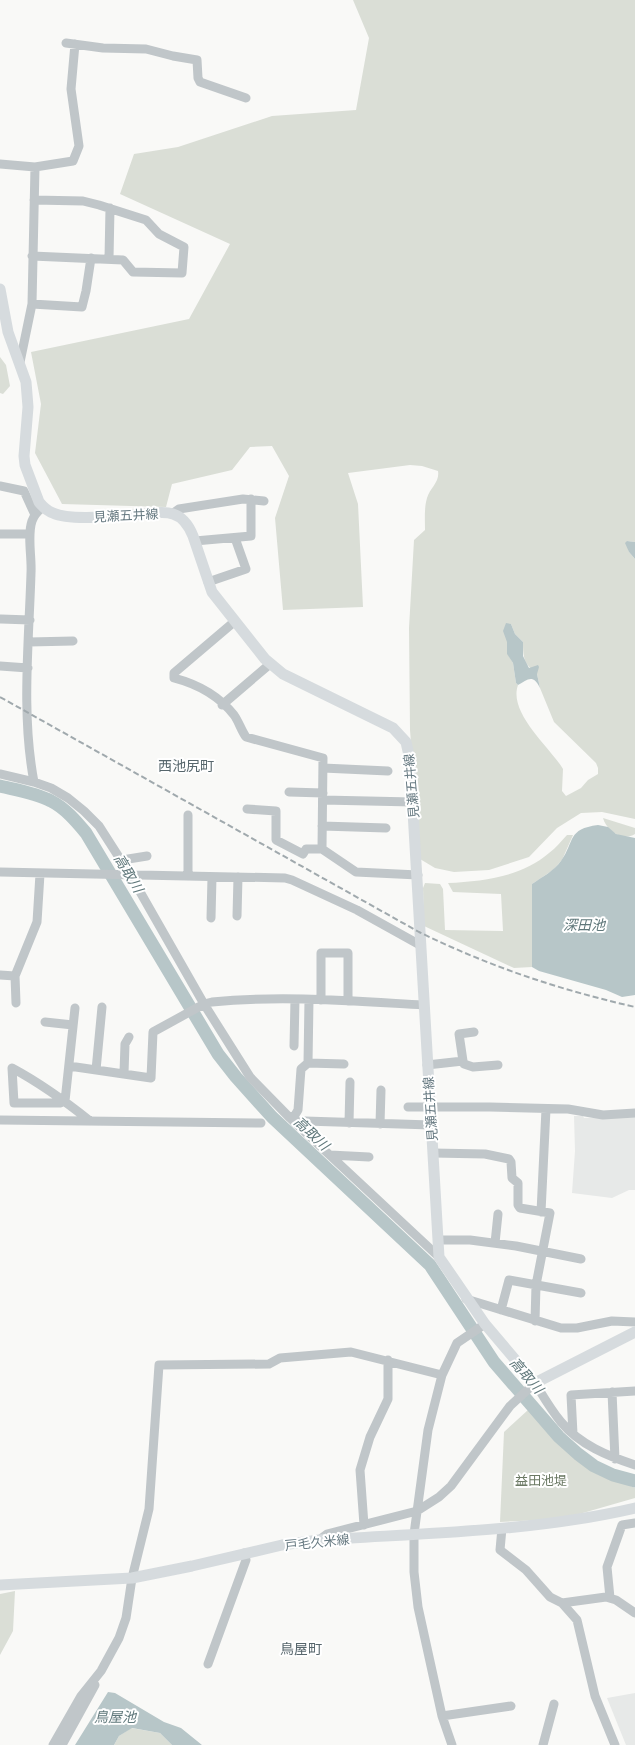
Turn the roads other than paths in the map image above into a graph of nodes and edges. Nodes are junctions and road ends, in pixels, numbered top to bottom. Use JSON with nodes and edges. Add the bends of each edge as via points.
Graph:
{"nodes":[{"id":1,"x":246,"y":98,"type":"dead end"},
{"id":2,"x":0,"y":164,"type":"edge"},
{"id":3,"x":35,"y":167,"type":"junction"},
{"id":4,"x":34,"y":200,"type":"junction"},
{"id":5,"x":110,"y":208,"type":"junction"},
{"id":6,"x":32,"y":256,"type":"junction"},
{"id":7,"x":90,"y":258,"type":"junction"},
{"id":8,"x":109,"y":259,"type":"junction"},
{"id":9,"x":0,"y":289,"type":"edge"},
{"id":10,"x":32,"y":304,"type":"junction"},
{"id":11,"x":20,"y":362,"type":"junction"},
{"id":12,"x":0,"y":486,"type":"edge"},
{"id":13,"x":251,"y":499,"type":"junction"},
{"id":14,"x":264,"y":501,"type":"dead end"},
{"id":15,"x":39,"y":511,"type":"junction"},
{"id":16,"x":172,"y":514,"type":"junction"},
{"id":17,"x":0,"y":534,"type":"edge"},
{"id":18,"x":30,"y":534,"type":"junction"},
{"id":19,"x":235,"y":538,"type":"junction"},
{"id":20,"x":195,"y":541,"type":"junction"},
{"id":21,"x":208,"y":582,"type":"junction"},
{"id":22,"x":1,"y":619,"type":"dead end"},
{"id":23,"x":30,"y":620,"type":"junction"},
{"id":24,"x":234,"y":622,"type":"junction"},
{"id":25,"x":73,"y":641,"type":"dead end"},
{"id":26,"x":29,"y":642,"type":"junction"},
{"id":27,"x":270,"y":664,"type":"junction"},
{"id":28,"x":0,"y":666,"type":"edge"},
{"id":29,"x":28,"y":668,"type":"junction"},
{"id":30,"x":222,"y":705,"type":"junction"},
{"id":31,"x":323,"y":768,"type":"junction"},
{"id":32,"x":388,"y":770,"type":"dead end"},
{"id":33,"x":0,"y":774,"type":"edge"},
{"id":34,"x":34,"y":782,"type":"junction"},
{"id":35,"x":289,"y":792,"type":"dead end"},
{"id":36,"x":323,"y":796,"type":"junction"},
{"id":37,"x":413,"y":802,"type":"junction"},
{"id":38,"x":247,"y":809,"type":"dead end"},
{"id":39,"x":188,"y":815,"type":"dead end"},
{"id":40,"x":322,"y":826,"type":"junction"},
{"id":41,"x":386,"y":828,"type":"dead end"},
{"id":42,"x":322,"y":849,"type":"junction"},
{"id":43,"x":147,"y":856,"type":"dead end"},
{"id":44,"x":122,"y":860,"type":"junction"},
{"id":45,"x":0,"y":872,"type":"edge"},
{"id":46,"x":40,"y":874,"type":"junction"},
{"id":47,"x":418,"y":875,"type":"junction"},
{"id":48,"x":127,"y":876,"type":"junction"},
{"id":49,"x":188,"y":876,"type":"junction"},
{"id":50,"x":212,"y":877,"type":"junction"},
{"id":51,"x":238,"y":877,"type":"junction"},
{"id":52,"x":237,"y":916,"type":"dead end"},
{"id":53,"x":211,"y":918,"type":"dead end"},
{"id":54,"x":420,"y":945,"type":"junction"},
{"id":55,"x":0,"y":975,"type":"edge"},
{"id":56,"x":15,"y":976,"type":"junction"},
{"id":57,"x":295,"y":999,"type":"junction"},
{"id":58,"x":309,"y":1000,"type":"junction"},
{"id":59,"x":321,"y":1000,"type":"junction"},
{"id":60,"x":348,"y":1001,"type":"junction"},
{"id":61,"x":16,"y":1003,"type":"dead end"},
{"id":62,"x":202,"y":1004,"type":"junction"},
{"id":63,"x":423,"y":1005,"type":"junction"},
{"id":64,"x":102,"y":1007,"type":"dead end"},
{"id":65,"x":75,"y":1008,"type":"dead end"},
{"id":66,"x":45,"y":1022,"type":"dead end"},
{"id":67,"x":73,"y":1025,"type":"junction"},
{"id":68,"x":474,"y":1032,"type":"dead end"},
{"id":69,"x":129,"y":1037,"type":"dead end"},
{"id":70,"x":294,"y":1046,"type":"dead end"},
{"id":71,"x":463,"y":1061,"type":"junction"},
{"id":72,"x":308,"y":1063,"type":"junction"},
{"id":73,"x":344,"y":1064,"type":"dead end"},
{"id":74,"x":427,"y":1065,"type":"junction"},
{"id":75,"x":498,"y":1065,"type":"dead end"},
{"id":76,"x":69,"y":1066,"type":"junction"},
{"id":77,"x":96,"y":1070,"type":"junction"},
{"id":78,"x":124,"y":1073,"type":"junction"},
{"id":79,"x":350,"y":1082,"type":"dead end"},
{"id":80,"x":381,"y":1090,"type":"dead end"},
{"id":81,"x":66,"y":1101,"type":"junction"},
{"id":82,"x":430,"y":1106,"type":"junction"},
{"id":83,"x":408,"y":1107,"type":"dead end"},
{"id":84,"x":546,"y":1108,"type":"junction"},
{"id":85,"x":635,"y":1113,"type":"edge"},
{"id":86,"x":0,"y":1120,"type":"edge"},
{"id":87,"x":293,"y":1120,"type":"junction"},
{"id":88,"x":90,"y":1121,"type":"junction"},
{"id":89,"x":261,"y":1122,"type":"dead end"},
{"id":90,"x":349,"y":1123,"type":"junction"},
{"id":91,"x":380,"y":1124,"type":"junction"},
{"id":92,"x":431,"y":1124,"type":"junction"},
{"id":93,"x":433,"y":1153,"type":"junction"},
{"id":94,"x":330,"y":1155,"type":"junction"},
{"id":95,"x":370,"y":1157,"type":"dead end"},
{"id":96,"x":541,"y":1212,"type":"junction"},
{"id":97,"x":498,"y":1214,"type":"dead end"},
{"id":98,"x":438,"y":1240,"type":"junction"},
{"id":99,"x":495,"y":1243,"type":"junction"},
{"id":100,"x":543,"y":1251,"type":"junction"},
{"id":101,"x":439,"y":1257,"type":"junction"},
{"id":102,"x":582,"y":1259,"type":"dead end"},
{"id":103,"x":536,"y":1285,"type":"junction"},
{"id":104,"x":581,"y":1293,"type":"dead end"},
{"id":105,"x":466,"y":1299,"type":"junction"},
{"id":106,"x":501,"y":1310,"type":"junction"},
{"id":107,"x":535,"y":1321,"type":"junction"},
{"id":108,"x":635,"y":1322,"type":"edge"},
{"id":109,"x":484,"y":1325,"type":"junction"},
{"id":110,"x":635,"y":1332,"type":"edge"},
{"id":111,"x":388,"y":1360,"type":"junction"},
{"id":112,"x":442,"y":1375,"type":"junction"},
{"id":113,"x":532,"y":1386,"type":"junction"},
{"id":114,"x":635,"y":1391,"type":"edge"},
{"id":115,"x":612,"y":1392,"type":"junction"},
{"id":116,"x":573,"y":1434,"type":"junction"},
{"id":117,"x":615,"y":1459,"type":"junction"},
{"id":118,"x":635,"y":1465,"type":"edge"},
{"id":119,"x":635,"y":1508,"type":"edge"},
{"id":120,"x":417,"y":1511,"type":"junction"},
{"id":121,"x":635,"y":1523,"type":"edge"},
{"id":122,"x":364,"y":1525,"type":"junction"},
{"id":123,"x":502,"y":1528,"type":"junction"},
{"id":124,"x":414,"y":1534,"type":"junction"},
{"id":125,"x":319,"y":1540,"type":"junction"},
{"id":126,"x":244,"y":1553,"type":"junction"},
{"id":127,"x":132,"y":1578,"type":"junction"},
{"id":128,"x":0,"y":1585,"type":"edge"},
{"id":129,"x":610,"y":1598,"type":"junction"},
{"id":130,"x":562,"y":1603,"type":"junction"},
{"id":131,"x":635,"y":1612,"type":"edge"},
{"id":132,"x":208,"y":1664,"type":"dead end"},
{"id":133,"x":101,"y":1671,"type":"junction"},
{"id":134,"x":554,"y":1704,"type":"dead end"},
{"id":135,"x":511,"y":1706,"type":"dead end"},
{"id":136,"x":442,"y":1716,"type":"junction"},
{"id":137,"x":53,"y":1745,"type":"edge"},
{"id":138,"x":62,"y":1745,"type":"edge"},
{"id":139,"x":452,"y":1745,"type":"edge"},
{"id":140,"x":543,"y":1745,"type":"edge"},
{"id":141,"x":615,"y":1745,"type":"edge"}],
"edges":[{"from":1,"to":3,"type":"street","via":[[200,82],[197,60],[146,49],[71,44],[78,151],[73,161]]},
{"from":2,"to":3,"type":"street"},
{"from":3,"to":4,"type":"street"},
{"from":4,"to":5,"type":"street","via":[[91,202]]},
{"from":4,"to":6,"type":"street"},
{"from":5,"to":8,"type":"street"},
{"from":5,"to":8,"type":"street","via":[[146,220],[159,234],[184,246],[182,273],[133,272],[123,260]]},
{"from":6,"to":7,"type":"street"},
{"from":6,"to":10,"type":"street"},
{"from":7,"to":8,"type":"street"},
{"from":7,"to":10,"type":"street","via":[[82,307]]},
{"from":9,"to":11,"type":"main road","via":[[8,332]]},
{"from":10,"to":11,"type":"street"},
{"from":11,"to":15,"type":"main road","via":[[26,382],[28,407],[25,465],[36,494]]},
{"from":12,"to":15,"type":"street","via":[[24,491]]},
{"from":13,"to":14,"type":"street"},
{"from":13,"to":16,"type":"street","via":[[179,509]]},
{"from":13,"to":19,"type":"street","via":[[251,536]]},
{"from":15,"to":16,"type":"main road","name":"見瀬五井線","via":[[70,517],[164,512]]},
{"from":15,"to":18,"type":"street","via":[[32,521]]},
{"from":16,"to":20,"type":"main road","name":"見瀬五井線","via":[[189,527]]},
{"from":17,"to":18,"type":"street"},
{"from":18,"to":23,"type":"street"},
{"from":19,"to":20,"type":"street"},
{"from":19,"to":21,"type":"street","via":[[246,569]]},
{"from":20,"to":21,"type":"main road","name":"見瀬五井線"},
{"from":21,"to":24,"type":"main road","name":"見瀬五井線","via":[[216,600]]},
{"from":22,"to":23,"type":"street"},
{"from":23,"to":26,"type":"street"},
{"from":24,"to":27,"type":"main road","name":"見瀬五井線"},
{"from":24,"to":30,"type":"street","via":[[174,673],[174,678],[198,686]]},
{"from":25,"to":26,"type":"street"},
{"from":26,"to":29,"type":"street"},
{"from":27,"to":30,"type":"street"},
{"from":27,"to":37,"type":"main road","name":"見瀬五井線","via":[[305,686],[386,723],[399,734],[409,750]]},
{"from":28,"to":29,"type":"street"},
{"from":29,"to":34,"type":"street","via":[[29,748]]},
{"from":30,"to":31,"type":"street","via":[[234,716],[246,737],[323,758]]},
{"from":31,"to":32,"type":"street"},
{"from":31,"to":36,"type":"street"},
{"from":33,"to":34,"type":"street"},
{"from":34,"to":44,"type":"street","via":[[51,788],[84,811],[99,826]]},
{"from":35,"to":36,"type":"street"},
{"from":36,"to":37,"type":"street"},
{"from":36,"to":40,"type":"street"},
{"from":37,"to":47,"type":"main road","name":"見瀬五井線"},
{"from":38,"to":42,"type":"street","via":[[276,811],[276,840],[303,854],[306,849]]},
{"from":39,"to":49,"type":"street"},
{"from":40,"to":41,"type":"street"},
{"from":40,"to":42,"type":"street"},
{"from":42,"to":47,"type":"street","via":[[356,872]]},
{"from":43,"to":44,"type":"street"},
{"from":44,"to":48,"type":"street"},
{"from":45,"to":46,"type":"street"},
{"from":46,"to":48,"type":"street"},
{"from":46,"to":56,"type":"street","via":[[37,922]]},
{"from":47,"to":54,"type":"main road","name":"見瀬五井線"},
{"from":48,"to":49,"type":"street"},
{"from":48,"to":62,"type":"street"},
{"from":49,"to":50,"type":"street"},
{"from":50,"to":51,"type":"street"},
{"from":50,"to":53,"type":"street"},
{"from":51,"to":52,"type":"street"},
{"from":51,"to":54,"type":"street","via":[[278,877],[292,880],[364,914]]},
{"from":54,"to":63,"type":"main road","name":"見瀬五井線"},
{"from":55,"to":56,"type":"street"},
{"from":56,"to":61,"type":"street"},
{"from":57,"to":58,"type":"street"},
{"from":57,"to":62,"type":"street"},
{"from":57,"to":70,"type":"street"},
{"from":58,"to":59,"type":"street"},
{"from":58,"to":72,"type":"street"},
{"from":59,"to":60,"type":"street"},
{"from":59,"to":60,"type":"street","via":[[321,953],[348,953]]},
{"from":60,"to":63,"type":"street"},
{"from":62,"to":78,"type":"street","via":[[153,1032],[151,1078]]},
{"from":62,"to":87,"type":"street","via":[[242,1066],[262,1091]]},
{"from":63,"to":74,"type":"main road","name":"見瀬五井線"},
{"from":64,"to":77,"type":"street"},
{"from":65,"to":67,"type":"street"},
{"from":66,"to":67,"type":"street"},
{"from":67,"to":76,"type":"street"},
{"from":68,"to":71,"type":"street","via":[[459,1034]]},
{"from":69,"to":78,"type":"street","via":[[125,1044]]},
{"from":71,"to":74,"type":"street"},
{"from":71,"to":75,"type":"street","via":[[464,1064],[473,1067]]},
{"from":72,"to":73,"type":"street"},
{"from":72,"to":87,"type":"street","via":[[301,1068],[298,1110]]},
{"from":74,"to":82,"type":"main road","name":"見瀬五井線"},
{"from":76,"to":77,"type":"street"},
{"from":76,"to":81,"type":"street"},
{"from":77,"to":78,"type":"street"},
{"from":79,"to":90,"type":"street"},
{"from":80,"to":91,"type":"street"},
{"from":81,"to":81,"type":"street","via":[[14,1103],[12,1068],[38,1082]]},
{"from":81,"to":88,"type":"street"},
{"from":82,"to":83,"type":"street"},
{"from":82,"to":84,"type":"street"},
{"from":82,"to":92,"type":"main road","name":"見瀬五井線"},
{"from":84,"to":85,"type":"street","via":[[581,1110],[603,1115]]},
{"from":84,"to":96,"type":"street"},
{"from":86,"to":88,"type":"street"},
{"from":87,"to":90,"type":"street"},
{"from":87,"to":94,"type":"street"},
{"from":88,"to":89,"type":"street"},
{"from":90,"to":91,"type":"street"},
{"from":91,"to":92,"type":"street"},
{"from":92,"to":93,"type":"main road","name":"見瀬五井線"},
{"from":93,"to":96,"type":"street","via":[[485,1154],[509,1159],[512,1178],[518,1183],[520,1208]]},
{"from":93,"to":98,"type":"main road","name":"見瀬五井線"},
{"from":94,"to":95,"type":"street"},
{"from":94,"to":101,"type":"street"},
{"from":96,"to":100,"type":"street","via":[[550,1213]]},
{"from":97,"to":99,"type":"street"},
{"from":98,"to":99,"type":"street"},
{"from":98,"to":101,"type":"main road","name":"見瀬五井線"},
{"from":99,"to":100,"type":"street"},
{"from":100,"to":102,"type":"street"},
{"from":100,"to":103,"type":"street"},
{"from":101,"to":105,"type":"main road","name":"見瀬五井線"},
{"from":103,"to":104,"type":"street"},
{"from":103,"to":106,"type":"street","via":[[509,1280]]},
{"from":103,"to":107,"type":"street"},
{"from":105,"to":106,"type":"street"},
{"from":105,"to":109,"type":"main road","name":"見瀬五井線"},
{"from":106,"to":107,"type":"street"},
{"from":107,"to":108,"type":"street","via":[[568,1329],[612,1321]]},
{"from":109,"to":112,"type":"street","via":[[458,1343]]},
{"from":109,"to":113,"type":"main road","name":"見瀬五井線"},
{"from":110,"to":113,"type":"main road"},
{"from":111,"to":112,"type":"street"},
{"from":111,"to":122,"type":"street","via":[[388,1399],[370,1437],[360,1470]]},
{"from":111,"to":127,"type":"street","via":[[351,1352],[280,1358],[269,1364],[159,1365],[149,1510]]},
{"from":112,"to":120,"type":"street","via":[[428,1430]]},
{"from":113,"to":116,"type":"street"},
{"from":113,"to":120,"type":"street","via":[[510,1406],[451,1486]]},
{"from":114,"to":115,"type":"street"},
{"from":115,"to":116,"type":"street","via":[[571,1395]]},
{"from":115,"to":117,"type":"street"},
{"from":116,"to":117,"type":"street"},
{"from":117,"to":118,"type":"street"},
{"from":119,"to":123,"type":"main road","name":"戸毛久米線","via":[[596,1517]]},
{"from":120,"to":122,"type":"street"},
{"from":120,"to":124,"type":"street"},
{"from":121,"to":129,"type":"street","via":[[622,1525],[607,1566]]},
{"from":122,"to":125,"type":"street","via":[[327,1534]]},
{"from":123,"to":124,"type":"main road","name":"戸毛久米線"},
{"from":123,"to":130,"type":"street","via":[[500,1550],[526,1570],[550,1597]]},
{"from":124,"to":125,"type":"main road","name":"戸毛久米線"},
{"from":124,"to":136,"type":"street","via":[[414,1572],[418,1607]]},
{"from":125,"to":126,"type":"main road","name":"戸毛久米線"},
{"from":126,"to":127,"type":"main road","name":"戸毛久米線"},
{"from":126,"to":132,"type":"street","via":[[246,1560]]},
{"from":127,"to":128,"type":"main road","name":"戸毛久米線"},
{"from":127,"to":133,"type":"street","via":[[120,1638]]},
{"from":129,"to":130,"type":"street"},
{"from":129,"to":131,"type":"street"},
{"from":130,"to":141,"type":"street","via":[[577,1620],[595,1696]]},
{"from":133,"to":137,"type":"street","via":[[81,1696]]},
{"from":133,"to":138,"type":"street","via":[[88,1700]]},
{"from":134,"to":140,"type":"street"},
{"from":135,"to":136,"type":"street"},
{"from":136,"to":139,"type":"street"}]}
